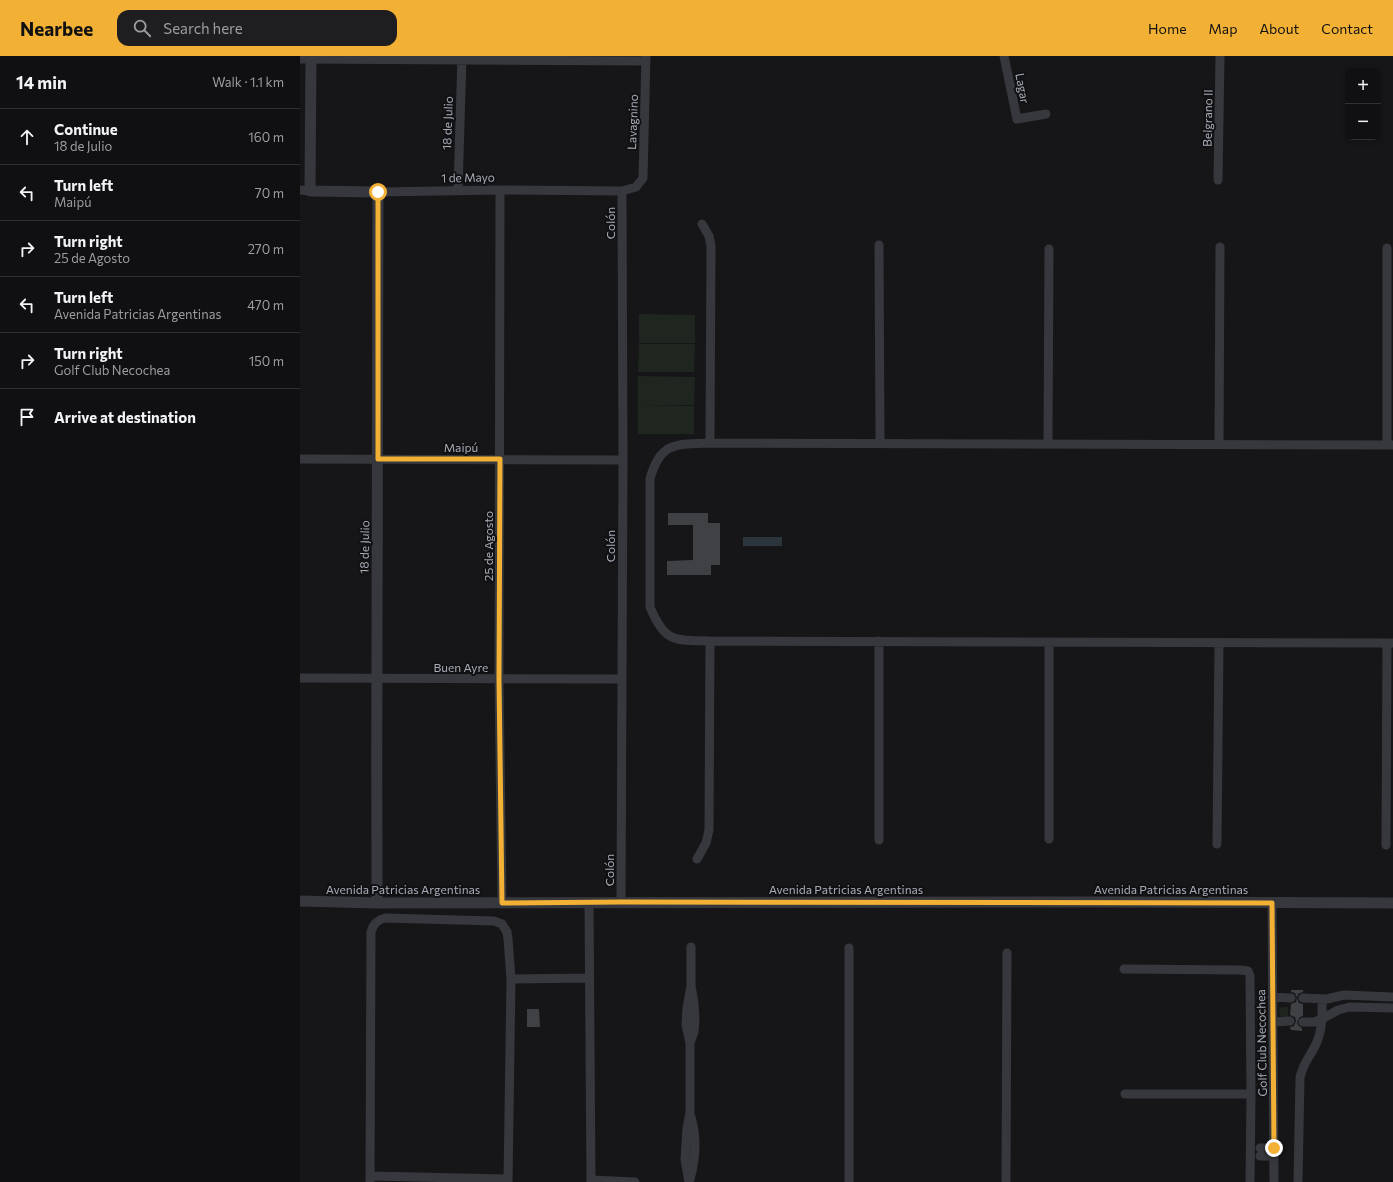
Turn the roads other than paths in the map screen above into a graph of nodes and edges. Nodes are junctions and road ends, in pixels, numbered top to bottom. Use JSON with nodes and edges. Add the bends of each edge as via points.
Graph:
{"nodes":[{"id":1,"x":1004,"y":56,"type":"edge"},
{"id":2,"x":1220,"y":56,"type":"edge"},
{"id":3,"x":307,"y":58,"type":"edge"},
{"id":4,"x":462,"y":58,"type":"edge"},
{"id":5,"x":646,"y":58,"type":"edge"},
{"id":6,"x":1046,"y":114,"type":"dead end"},
{"id":7,"x":1218,"y":180,"type":"dead end"},
{"id":8,"x":636,"y":187,"type":"joint"},
{"id":9,"x":458,"y":190,"type":"junction"},
{"id":10,"x":500,"y":190,"type":"junction"},
{"id":11,"x":305,"y":191,"type":"edge"},
{"id":12,"x":622,"y":191,"type":"junction"},
{"id":13,"x":378,"y":192,"type":"junction"},
{"id":14,"x":702,"y":224,"type":"dead end"},
{"id":15,"x":880,"y":245,"type":"dead end"},
{"id":16,"x":1220,"y":247,"type":"dead end"},
{"id":17,"x":1387,"y":248,"type":"dead end"},
{"id":18,"x":1049,"y":249,"type":"dead end"},
{"id":19,"x":710,"y":443,"type":"junction"},
{"id":20,"x":880,"y":443,"type":"junction"},
{"id":21,"x":1048,"y":444,"type":"junction"},
{"id":22,"x":1219,"y":444,"type":"junction"},
{"id":23,"x":1390,"y":445,"type":"edge"},
{"id":24,"x":300,"y":459,"type":"edge"},
{"id":25,"x":378,"y":459,"type":"junction"},
{"id":26,"x":500,"y":459,"type":"junction"},
{"id":27,"x":623,"y":460,"type":"junction"},
{"id":28,"x":710,"y":641,"type":"junction"},
{"id":29,"x":879,"y":642,"type":"junction"},
{"id":30,"x":1049,"y":642,"type":"junction"},
{"id":31,"x":1219,"y":643,"type":"junction"},
{"id":32,"x":1390,"y":643,"type":"edge"},
{"id":33,"x":300,"y":678,"type":"edge"},
{"id":34,"x":376,"y":678,"type":"junction"},
{"id":35,"x":499,"y":679,"type":"junction"},
{"id":36,"x":622,"y":679,"type":"junction"},
{"id":37,"x":1049,"y":839,"type":"dead end"},
{"id":38,"x":879,"y":840,"type":"dead end"},
{"id":39,"x":1218,"y":844,"type":"dead end"},
{"id":40,"x":1386,"y":845,"type":"dead end"},
{"id":41,"x":697,"y":858,"type":"dead end"},
{"id":42,"x":300,"y":901,"type":"edge"},
{"id":43,"x":589,"y":902,"type":"junction"},
{"id":44,"x":621,"y":902,"type":"junction"},
{"id":45,"x":377,"y":903,"type":"junction"},
{"id":46,"x":502,"y":903,"type":"junction"},
{"id":47,"x":1272,"y":903,"type":"junction"},
{"id":48,"x":1393,"y":904,"type":"edge"},
{"id":49,"x":691,"y":947,"type":"dead end"},
{"id":50,"x":849,"y":948,"type":"dead end"},
{"id":51,"x":1007,"y":954,"type":"dead end"},
{"id":52,"x":1124,"y":969,"type":"dead end"},
{"id":53,"x":589,"y":978,"type":"junction"},
{"id":54,"x":511,"y":979,"type":"junction"},
{"id":55,"x":1272,"y":997,"type":"junction"},
{"id":56,"x":1393,"y":997,"type":"edge"},
{"id":57,"x":1291,"y":998,"type":"dead end"},
{"id":58,"x":1303,"y":998,"type":"dead end"},
{"id":59,"x":1322,"y":999,"type":"junction"},
{"id":60,"x":1393,"y":1008,"type":"edge"},
{"id":61,"x":1322,"y":1020,"type":"junction"},
{"id":62,"x":1290,"y":1021,"type":"dead end"},
{"id":63,"x":1273,"y":1022,"type":"junction"},
{"id":64,"x":1303,"y":1022,"type":"dead end"},
{"id":65,"x":1125,"y":1094,"type":"dead end"},
{"id":66,"x":1251,"y":1094,"type":"junction"},
{"id":67,"x":1255,"y":1152,"type":"junction"},
{"id":68,"x":1274,"y":1152,"type":"junction"},
{"id":69,"x":370,"y":1179,"type":"edge"},
{"id":70,"x":508,"y":1180,"type":"edge"},
{"id":71,"x":591,"y":1181,"type":"edge"},
{"id":72,"x":635,"y":1182,"type":"edge"},
{"id":73,"x":689,"y":1182,"type":"edge"},
{"id":74,"x":849,"y":1182,"type":"edge"},
{"id":75,"x":1006,"y":1182,"type":"edge"},
{"id":76,"x":1250,"y":1182,"type":"edge"},
{"id":77,"x":1274,"y":1182,"type":"edge"},
{"id":78,"x":1298,"y":1182,"type":"edge"}],
"edges":[{"from":1,"to":6,"type":"street","name":"Lagar","via":[[1017,119]]},
{"from":2,"to":7,"type":"street","name":"Belgrano II"},
{"from":3,"to":4,"type":"street"},
{"from":3,"to":11,"type":"street"},
{"from":4,"to":5,"type":"street"},
{"from":4,"to":9,"type":"street","name":"18 de Julio"},
{"from":5,"to":8,"type":"street","name":"Lavagnino","via":[[643,178]]},
{"from":8,"to":12,"type":"street","name":"1 de Mayo"},
{"from":9,"to":10,"type":"street","name":"1 de Mayo"},
{"from":9,"to":13,"type":"street","name":"1 de Mayo"},
{"from":10,"to":12,"type":"street","name":"1 de Mayo"},
{"from":10,"to":26,"type":"street","name":"25 de Agosto"},
{"from":11,"to":13,"type":"street","name":"1 de Mayo"},
{"from":12,"to":27,"type":"street","name":"Colón"},
{"from":13,"to":25,"type":"street","name":"18 de Julio"},
{"from":14,"to":19,"type":"street","via":[[711,246]]},
{"from":15,"to":20,"type":"street"},
{"from":16,"to":22,"type":"street"},
{"from":17,"to":23,"type":"street"},
{"from":18,"to":21,"type":"street"},
{"from":19,"to":20,"type":"street"},
{"from":19,"to":28,"type":"street","via":[[671,447],[660,455],[650,479],[650,607],[657,623],[666,634],[679,640]]},
{"from":20,"to":21,"type":"street"},
{"from":21,"to":22,"type":"street"},
{"from":22,"to":23,"type":"street"},
{"from":24,"to":25,"type":"street","name":"Maipú"},
{"from":25,"to":26,"type":"street","name":"Maipú"},
{"from":25,"to":34,"type":"street","name":"18 de Julio"},
{"from":26,"to":27,"type":"street","name":"Maipú"},
{"from":26,"to":35,"type":"street","name":"25 de Agosto"},
{"from":27,"to":36,"type":"street","name":"Colón"},
{"from":28,"to":29,"type":"street"},
{"from":28,"to":41,"type":"street","via":[[709,830],[706,843]]},
{"from":29,"to":30,"type":"street"},
{"from":29,"to":38,"type":"street"},
{"from":30,"to":31,"type":"street"},
{"from":30,"to":37,"type":"street"},
{"from":31,"to":32,"type":"street"},
{"from":31,"to":39,"type":"street"},
{"from":32,"to":40,"type":"street"},
{"from":33,"to":34,"type":"street","name":"Buen Ayre"},
{"from":34,"to":35,"type":"street","name":"Buen Ayre"},
{"from":34,"to":45,"type":"street","name":"18 de Julio"},
{"from":35,"to":36,"type":"street","name":"Buen Ayre"},
{"from":35,"to":46,"type":"street","name":"25 de Agosto"},
{"from":36,"to":44,"type":"street","name":"Colón"},
{"from":42,"to":45,"type":"street","name":"Avenida Patricias Argentinas"},
{"from":43,"to":44,"type":"street","name":"Avenida Patricias Argentinas"},
{"from":43,"to":46,"type":"street","name":"Avenida Patricias Argentinas"},
{"from":43,"to":53,"type":"street"},
{"from":44,"to":47,"type":"street","name":"Avenida Patricias Argentinas"},
{"from":45,"to":46,"type":"street","name":"Avenida Patricias Argentinas"},
{"from":47,"to":48,"type":"street","name":"Avenida Patricias Argentinas"},
{"from":47,"to":55,"type":"street","name":"Golf Club Necochea"},
{"from":49,"to":73,"type":"street","via":[[691,986],[695,1020],[690,1043],[690,1112],[694,1133],[694,1158]]},
{"from":50,"to":74,"type":"street"},
{"from":51,"to":75,"type":"street"},
{"from":52,"to":66,"type":"street","via":[[1248,971]]},
{"from":53,"to":54,"type":"street"},
{"from":53,"to":71,"type":"street"},
{"from":54,"to":69,"type":"street","via":[[507,932],[502,924],[494,921],[385,918],[375,923],[371,932]]},
{"from":54,"to":70,"type":"street"},
{"from":55,"to":57,"type":"street"},
{"from":55,"to":63,"type":"street","name":"Golf Club Necochea"},
{"from":56,"to":59,"type":"street","via":[[1344,995]]},
{"from":58,"to":59,"type":"street"},
{"from":59,"to":61,"type":"street"},
{"from":60,"to":61,"type":"street","via":[[1350,1007],[1338,1010]]},
{"from":61,"to":64,"type":"street"},
{"from":61,"to":78,"type":"street","via":[[1318,1040],[1302,1068],[1300,1078]]},
{"from":62,"to":63,"type":"street"},
{"from":63,"to":68,"type":"street","name":"Golf Club Necochea"},
{"from":65,"to":66,"type":"street"},
{"from":66,"to":67,"type":"street"},
{"from":67,"to":68,"type":"street"},
{"from":67,"to":76,"type":"street"},
{"from":68,"to":77,"type":"street","name":"Golf Club Necochea"},
{"from":69,"to":70,"type":"street"},
{"from":71,"to":72,"type":"street"}]}
